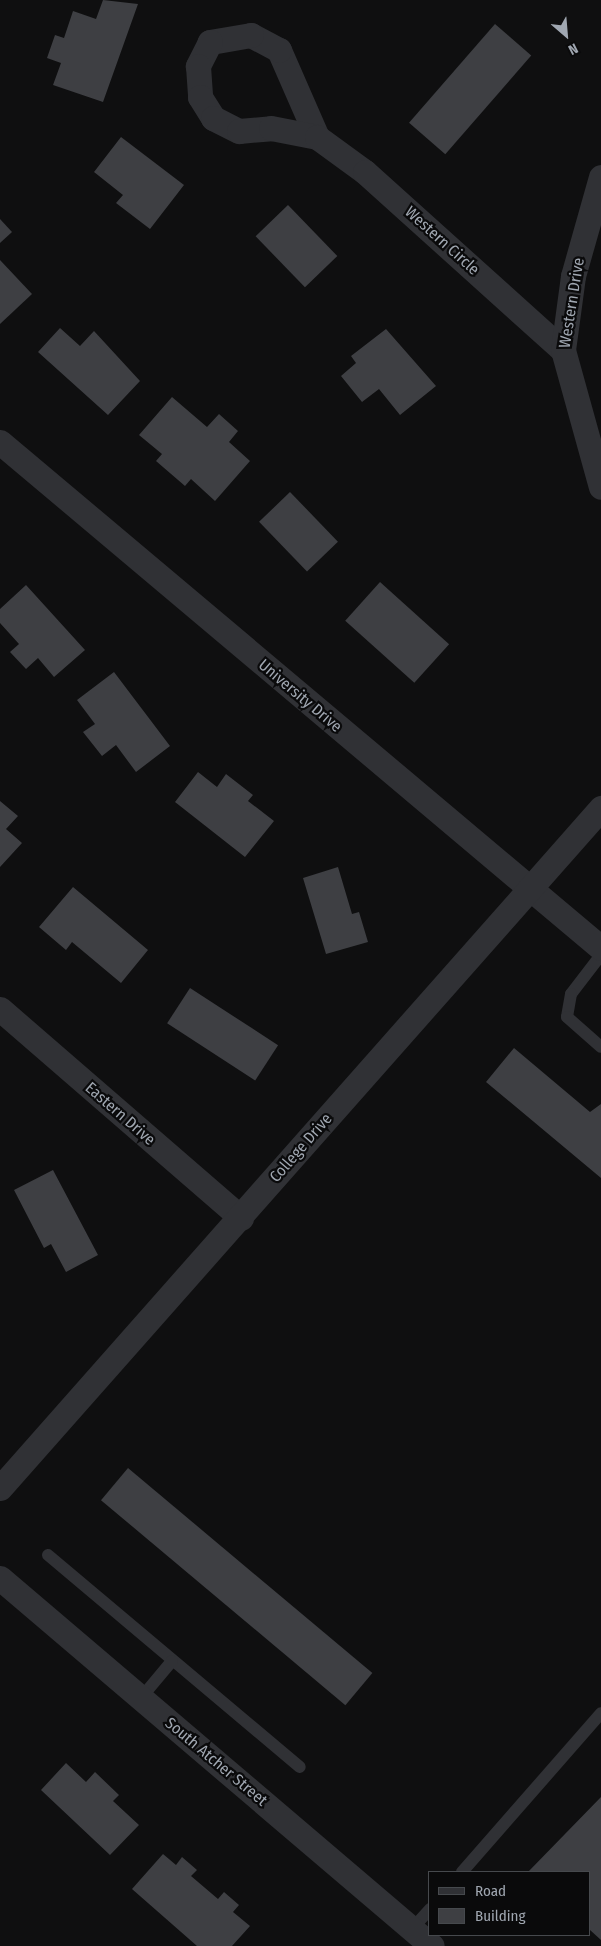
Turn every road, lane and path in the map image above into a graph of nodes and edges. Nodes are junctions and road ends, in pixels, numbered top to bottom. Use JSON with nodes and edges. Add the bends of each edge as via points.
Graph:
{"nodes":[{"id":1,"x":317,"y":137,"type":"junction"},
{"id":2,"x":601,"y":177,"type":"edge"},
{"id":3,"x":563,"y":350,"type":"junction"},
{"id":4,"x":0,"y":442,"type":"edge"},
{"id":5,"x":601,"y":487,"type":"edge"},
{"id":6,"x":601,"y":808,"type":"edge"},
{"id":7,"x":529,"y":886,"type":"junction"},
{"id":8,"x":601,"y":948,"type":"edge"},
{"id":9,"x":601,"y":956,"type":"edge"},
{"id":10,"x":0,"y":1009,"type":"edge"},
{"id":11,"x":601,"y":1047,"type":"edge"},
{"id":12,"x":241,"y":1218,"type":"junction"},
{"id":13,"x":0,"y":1488,"type":"edge"},
{"id":14,"x":48,"y":1555,"type":"dead end"},
{"id":15,"x":0,"y":1578,"type":"edge"},
{"id":16,"x":172,"y":1661,"type":"junction"},
{"id":17,"x":141,"y":1698,"type":"junction"},
{"id":18,"x":601,"y":1713,"type":"edge"},
{"id":19,"x":300,"y":1767,"type":"dead end"},
{"id":20,"x":463,"y":1871,"type":"edge"},
{"id":21,"x":428,"y":1910,"type":"edge"},
{"id":22,"x":412,"y":1929,"type":"junction"},
{"id":23,"x":432,"y":1946,"type":"edge"}],
"edges":[{"from":1,"to":1,"type":"street","name":"Western Circle","via":[[279,50],[251,35],[210,42],[198,66],[200,97],[212,118],[238,131],[271,128]]},
{"from":1,"to":3,"type":"street","name":"Western Circle","via":[[365,172]]},
{"from":2,"to":3,"type":"street","name":"Western Drive","via":[[573,276]]},
{"from":3,"to":5,"type":"street","name":"Western Drive"},
{"from":4,"to":7,"type":"street","name":"University Drive"},
{"from":6,"to":7,"type":"street","name":"College Drive"},
{"from":7,"to":8,"type":"street","name":"University Drive"},
{"from":7,"to":12,"type":"street","name":"College Drive"},
{"from":9,"to":11,"type":"lane","via":[[571,994],[567,1017]]},
{"from":10,"to":12,"type":"street","name":"Eastern Drive"},
{"from":12,"to":13,"type":"street","name":"College Drive"},
{"from":14,"to":16,"type":"lane"},
{"from":15,"to":17,"type":"street","name":"South Atcher Street"},
{"from":16,"to":17,"type":"lane"},
{"from":16,"to":19,"type":"lane"},
{"from":17,"to":22,"type":"street","name":"South Atcher Street"},
{"from":18,"to":20,"type":"lane"},
{"from":21,"to":22,"type":"lane"},
{"from":22,"to":23,"type":"street","name":"South Atcher Street"}]}
